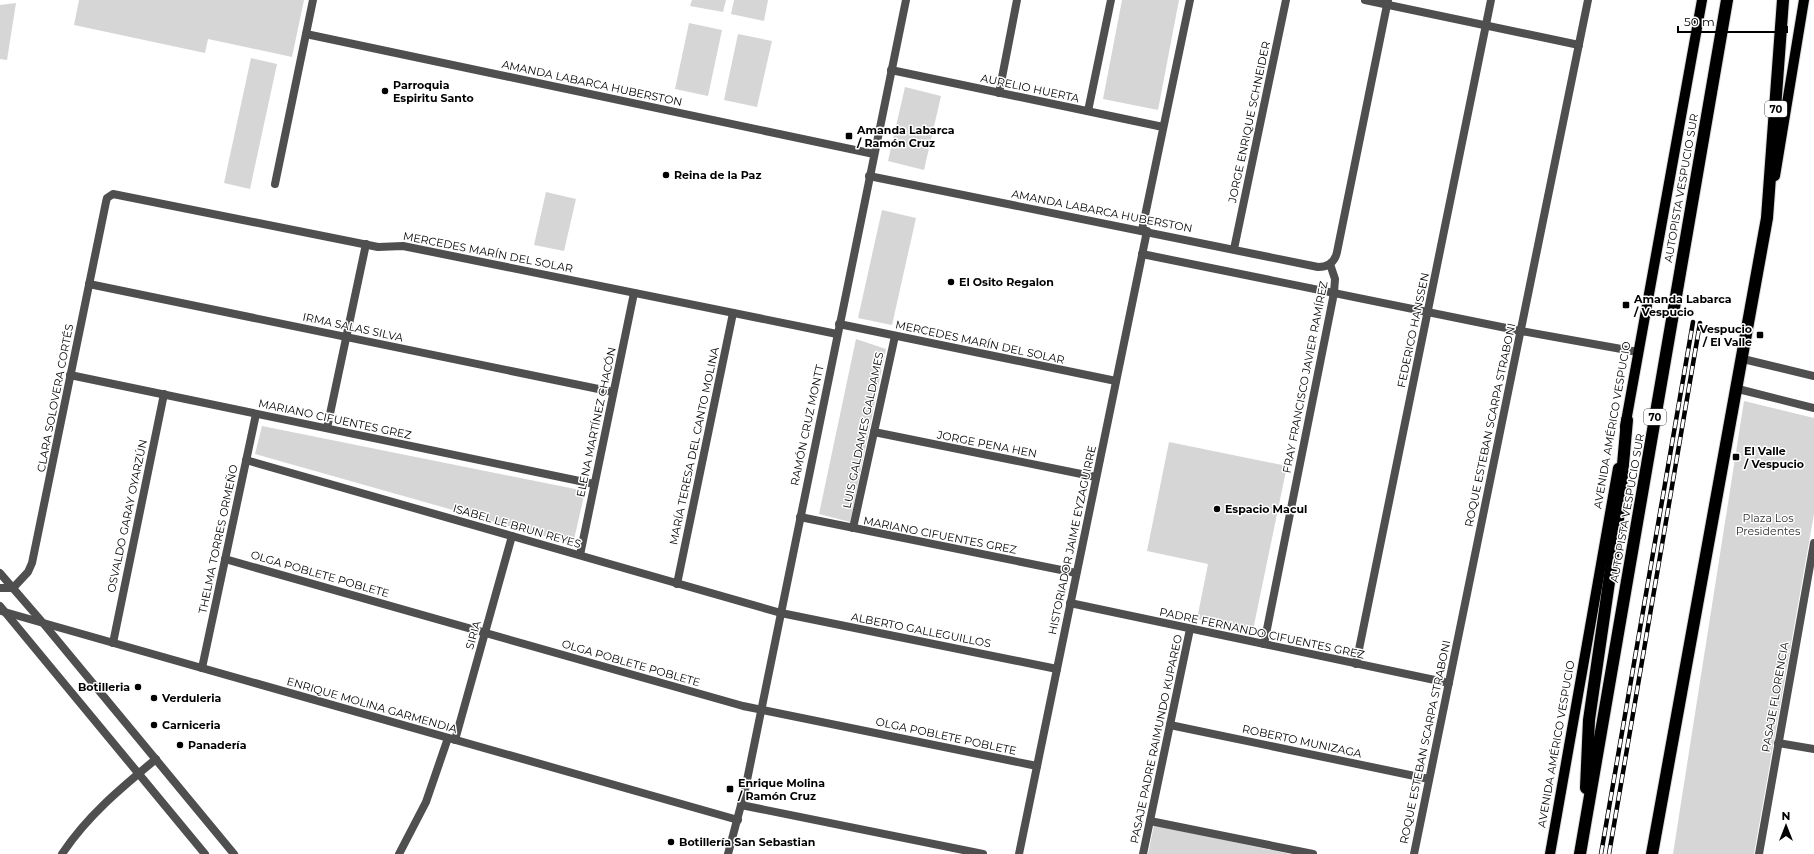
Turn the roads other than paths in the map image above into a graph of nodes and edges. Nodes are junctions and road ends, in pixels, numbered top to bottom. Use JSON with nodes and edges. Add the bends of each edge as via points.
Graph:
{"nodes":[{"id":1,"x":313,"y":0,"type":"edge"},
{"id":2,"x":906,"y":0,"type":"edge"},
{"id":3,"x":1018,"y":0,"type":"edge"},
{"id":4,"x":1111,"y":0,"type":"edge"},
{"id":5,"x":1190,"y":0,"type":"edge"},
{"id":6,"x":1286,"y":0,"type":"edge"},
{"id":7,"x":1365,"y":0,"type":"edge"},
{"id":8,"x":1492,"y":0,"type":"edge"},
{"id":9,"x":1588,"y":0,"type":"edge"},
{"id":10,"x":1702,"y":0,"type":"edge"},
{"id":11,"x":1727,"y":0,"type":"edge"},
{"id":12,"x":1783,"y":0,"type":"edge"},
{"id":13,"x":1804,"y":0,"type":"edge"},
{"id":14,"x":1388,"y":2,"type":"edge"},
{"id":15,"x":1486,"y":25,"type":"junction"},
{"id":16,"x":306,"y":34,"type":"junction"},
{"id":17,"x":1579,"y":45,"type":"junction"},
{"id":18,"x":891,"y":70,"type":"junction"},
{"id":19,"x":999,"y":93,"type":"junction"},
{"id":20,"x":1088,"y":111,"type":"junction"},
{"id":21,"x":1164,"y":127,"type":"junction"},
{"id":22,"x":874,"y":154,"type":"junction"},
{"id":23,"x":869,"y":176,"type":"junction"},
{"id":24,"x":275,"y":184,"type":"dead end"},
{"id":25,"x":110,"y":195,"type":"joint"},
{"id":26,"x":1768,"y":218,"type":"junction"},
{"id":27,"x":1144,"y":231,"type":"junction"},
{"id":28,"x":366,"y":244,"type":"junction"},
{"id":29,"x":1234,"y":249,"type":"junction"},
{"id":30,"x":1142,"y":254,"type":"junction"},
{"id":31,"x":1330,"y":264,"type":"junction"},
{"id":32,"x":89,"y":284,"type":"junction"},
{"id":33,"x":634,"y":293,"type":"junction"},
{"id":34,"x":1334,"y":293,"type":"junction"},
{"id":35,"x":1428,"y":312,"type":"junction"},
{"id":36,"x":733,"y":313,"type":"junction"},
{"id":37,"x":839,"y":324,"type":"junction"},
{"id":38,"x":1521,"y":331,"type":"junction"},
{"id":39,"x":837,"y":334,"type":"junction"},
{"id":40,"x":895,"y":336,"type":"junction"},
{"id":41,"x":346,"y":337,"type":"junction"},
{"id":42,"x":1638,"y":352,"type":"junction"},
{"id":43,"x":1743,"y":359,"type":"junction"},
{"id":44,"x":70,"y":375,"type":"junction"},
{"id":45,"x":1814,"y":376,"type":"edge"},
{"id":46,"x":1116,"y":381,"type":"junction"},
{"id":47,"x":1738,"y":389,"type":"junction"},
{"id":48,"x":613,"y":392,"type":"junction"},
{"id":49,"x":164,"y":394,"type":"junction"},
{"id":50,"x":1814,"y":408,"type":"edge"},
{"id":51,"x":256,"y":414,"type":"junction"},
{"id":52,"x":1627,"y":420,"type":"junction"},
{"id":53,"x":327,"y":428,"type":"junction"},
{"id":54,"x":874,"y":432,"type":"junction"},
{"id":55,"x":246,"y":460,"type":"junction"},
{"id":56,"x":1096,"y":477,"type":"junction"},
{"id":57,"x":594,"y":484,"type":"junction"},
{"id":58,"x":800,"y":517,"type":"junction"},
{"id":59,"x":853,"y":528,"type":"junction"},
{"id":60,"x":512,"y":536,"type":"junction"},
{"id":61,"x":1814,"y":544,"type":"edge"},
{"id":62,"x":580,"y":555,"type":"junction"},
{"id":63,"x":225,"y":559,"type":"junction"},
{"id":64,"x":0,"y":573,"type":"edge"},
{"id":65,"x":1076,"y":573,"type":"junction"},
{"id":66,"x":677,"y":584,"type":"junction"},
{"id":67,"x":0,"y":588,"type":"edge"},
{"id":68,"x":13,"y":588,"type":"junction"},
{"id":69,"x":1070,"y":603,"type":"junction"},
{"id":70,"x":0,"y":606,"type":"edge"},
{"id":71,"x":3,"y":612,"type":"edge"},
{"id":72,"x":780,"y":613,"type":"junction"},
{"id":73,"x":43,"y":623,"type":"junction"},
{"id":74,"x":1190,"y":629,"type":"junction"},
{"id":75,"x":485,"y":633,"type":"junction"},
{"id":76,"x":113,"y":643,"type":"junction"},
{"id":77,"x":1264,"y":644,"type":"junction"},
{"id":78,"x":1356,"y":664,"type":"junction"},
{"id":79,"x":202,"y":668,"type":"junction"},
{"id":80,"x":1057,"y":669,"type":"junction"},
{"id":81,"x":1449,"y":683,"type":"junction"},
{"id":82,"x":761,"y":709,"type":"junction"},
{"id":83,"x":1170,"y":725,"type":"junction"},
{"id":84,"x":451,"y":739,"type":"junction"},
{"id":85,"x":1778,"y":743,"type":"junction"},
{"id":86,"x":1814,"y":749,"type":"edge"},
{"id":87,"x":156,"y":759,"type":"junction"},
{"id":88,"x":1037,"y":766,"type":"junction"},
{"id":89,"x":139,"y":774,"type":"junction"},
{"id":90,"x":1429,"y":779,"type":"junction"},
{"id":91,"x":742,"y":805,"type":"junction"},
{"id":92,"x":738,"y":820,"type":"junction"},
{"id":93,"x":1150,"y":821,"type":"junction"},
{"id":94,"x":1584,"y":834,"type":"junction"},
{"id":95,"x":62,"y":854,"type":"edge"},
{"id":96,"x":205,"y":854,"type":"edge"},
{"id":97,"x":234,"y":854,"type":"edge"},
{"id":98,"x":399,"y":854,"type":"edge"},
{"id":99,"x":728,"y":854,"type":"edge"},
{"id":100,"x":983,"y":854,"type":"edge"},
{"id":101,"x":1019,"y":854,"type":"edge"},
{"id":102,"x":1143,"y":854,"type":"edge"},
{"id":103,"x":1313,"y":854,"type":"edge"},
{"id":104,"x":1414,"y":854,"type":"edge"},
{"id":105,"x":1550,"y":854,"type":"edge"},
{"id":106,"x":1580,"y":854,"type":"edge"},
{"id":107,"x":1652,"y":854,"type":"edge"},
{"id":108,"x":1759,"y":854,"type":"edge"}],
"edges":[{"from":1,"to":16,"type":"street"},
{"from":2,"to":18,"type":"street","name":"RAMÓN CRUZ MONTT"},
{"from":3,"to":19,"type":"street"},
{"from":4,"to":20,"type":"street"},
{"from":5,"to":21,"type":"street","name":"HISTORIADOR JAIME EYZAGUIRRE"},
{"from":6,"to":29,"type":"street","name":"JORGE ENRIQUE SCHNEIDER"},
{"from":7,"to":14,"type":"street"},
{"from":8,"to":15,"type":"street","name":"FEDERICO HANSSEN"},
{"from":9,"to":17,"type":"street","name":"ROQUE ESTEBAN SCARPA STRABONI"},
{"from":10,"to":42,"type":"main road","name":"AVENIDA AMÉRICO VESPUCIO"},
{"from":11,"to":94,"type":"highway","name":"AUTOPISTA VESPUCIO SUR","number":"70"},
{"from":12,"to":26,"type":"highway","number":"70"},
{"from":13,"to":26,"type":"main road"},
{"from":14,"to":15,"type":"street"},
{"from":14,"to":31,"type":"street","via":[[1337,252]]},
{"from":15,"to":17,"type":"street"},
{"from":15,"to":35,"type":"street","name":"FEDERICO HANSSEN"},
{"from":16,"to":22,"type":"street","name":"AMANDA LABARCA HUBERSTON"},
{"from":16,"to":24,"type":"street"},
{"from":17,"to":38,"type":"street","name":"ROQUE ESTEBAN SCARPA STRABONI"},
{"from":18,"to":19,"type":"street","name":"AURELIO HUERTA"},
{"from":18,"to":22,"type":"street","name":"RAMÓN CRUZ MONTT"},
{"from":19,"to":20,"type":"street","name":"AURELIO HUERTA"},
{"from":20,"to":21,"type":"street","name":"AURELIO HUERTA"},
{"from":21,"to":27,"type":"street","name":"HISTORIADOR JAIME EYZAGUIRRE"},
{"from":22,"to":23,"type":"street","name":"RAMÓN CRUZ MONTT"},
{"from":23,"to":27,"type":"street","name":"AMANDA LABARCA HUBERSTON"},
{"from":23,"to":37,"type":"street","name":"RAMÓN CRUZ MONTT"},
{"from":25,"to":28,"type":"street","name":"MERCEDES MARÍN DEL SOLAR","via":[[117,194]]},
{"from":25,"to":32,"type":"street","name":"CLARA SOLOVERA CORTÉS","via":[[106,202]]},
{"from":26,"to":43,"type":"highway","number":"70"},
{"from":27,"to":29,"type":"street","name":"AMANDA LABARCA HUBERSTON"},
{"from":27,"to":30,"type":"street","name":"HISTORIADOR JAIME EYZAGUIRRE"},
{"from":28,"to":33,"type":"street","name":"MERCEDES MARÍN DEL SOLAR","via":[[378,247],[403,246]]},
{"from":28,"to":41,"type":"street"},
{"from":29,"to":31,"type":"street","name":"AMANDA LABARCA HUBERSTON","via":[[1318,267]]},
{"from":30,"to":34,"type":"street"},
{"from":30,"to":46,"type":"street","name":"HISTORIADOR JAIME EYZAGUIRRE"},
{"from":31,"to":34,"type":"street","name":"FRAY FRANCISCO JAVIER RAMÍREZ","via":[[1335,279]]},
{"from":32,"to":41,"type":"street","name":"IRMA SALAS SILVA"},
{"from":32,"to":44,"type":"street","name":"CLARA SOLOVERA CORTÉS"},
{"from":33,"to":36,"type":"street","name":"MERCEDES MARÍN DEL SOLAR"},
{"from":33,"to":48,"type":"street","name":"ELENA MARTÍNEZ CHACÓN"},
{"from":34,"to":35,"type":"street"},
{"from":34,"to":77,"type":"street","name":"FRAY FRANCISCO JAVIER RAMÍREZ"},
{"from":35,"to":38,"type":"street"},
{"from":35,"to":78,"type":"street","name":"FEDERICO HANSSEN"},
{"from":36,"to":39,"type":"street","name":"MERCEDES MARÍN DEL SOLAR"},
{"from":36,"to":66,"type":"street","name":"MARÍA TERESA DEL CANTO MOLINA"},
{"from":37,"to":39,"type":"street","name":"RAMÓN CRUZ MONTT"},
{"from":37,"to":40,"type":"street","name":"MERCEDES MARÍN DEL SOLAR"},
{"from":38,"to":42,"type":"street"},
{"from":38,"to":81,"type":"street","name":"ROQUE ESTEBAN SCARPA STRABONI"},
{"from":39,"to":58,"type":"street","name":"RAMÓN CRUZ MONTT"},
{"from":40,"to":46,"type":"street","name":"MERCEDES MARÍN DEL SOLAR"},
{"from":40,"to":54,"type":"street","name":"LUIS GALDAMES GALDAMES"},
{"from":41,"to":48,"type":"street","name":"IRMA SALAS SILVA"},
{"from":41,"to":53,"type":"street"},
{"from":42,"to":52,"type":"main road","name":"AVENIDA AMÉRICO VESPUCIO"},
{"from":43,"to":45,"type":"street"},
{"from":43,"to":47,"type":"highway","number":"70"},
{"from":44,"to":49,"type":"street","name":"MARIANO CIFUENTES GREZ"},
{"from":44,"to":68,"type":"street","name":"CLARA SOLOVERA CORTÉS","via":[[32,564]]},
{"from":46,"to":56,"type":"street","name":"HISTORIADOR JAIME EYZAGUIRRE"},
{"from":47,"to":50,"type":"street"},
{"from":47,"to":107,"type":"highway","number":"70"},
{"from":48,"to":57,"type":"street","name":"ELENA MARTÍNEZ CHACÓN"},
{"from":49,"to":51,"type":"street","name":"MARIANO CIFUENTES GREZ"},
{"from":49,"to":76,"type":"street","name":"OSVALDO GARAY OYARZÚN"},
{"from":51,"to":53,"type":"street","name":"MARIANO CIFUENTES GREZ"},
{"from":51,"to":55,"type":"street","name":"THELMA TORRES ORMEÑO"},
{"from":52,"to":94,"type":"highway","via":[[1618,520],[1589,720]]},
{"from":52,"to":105,"type":"main road","name":"AVENIDA AMÉRICO VESPUCIO"},
{"from":53,"to":57,"type":"street","name":"MARIANO CIFUENTES GREZ"},
{"from":54,"to":56,"type":"street","name":"JORGE PENA HEN"},
{"from":54,"to":59,"type":"street","name":"LUIS GALDAMES GALDAMES"},
{"from":55,"to":60,"type":"street","name":"ISABEL LE BRUN REYES"},
{"from":55,"to":63,"type":"street","name":"THELMA TORRES ORMEÑO"},
{"from":56,"to":65,"type":"street","name":"HISTORIADOR JAIME EYZAGUIRRE"},
{"from":57,"to":62,"type":"street","name":"ELENA MARTÍNEZ CHACÓN"},
{"from":58,"to":59,"type":"street","name":"MARIANO CIFUENTES GREZ"},
{"from":58,"to":72,"type":"street","name":"RAMÓN CRUZ MONTT"},
{"from":59,"to":65,"type":"street","name":"MARIANO CIFUENTES GREZ"},
{"from":60,"to":62,"type":"street","name":"ISABEL LE BRUN REYES"},
{"from":60,"to":75,"type":"street","name":"SIRIA"},
{"from":61,"to":85,"type":"street","name":"PASAJE FLORENCIA"},
{"from":62,"to":66,"type":"street","name":"ISABEL LE BRUN REYES"},
{"from":63,"to":75,"type":"street","name":"OLGA POBLETE POBLETE"},
{"from":63,"to":79,"type":"street","name":"THELMA TORRES ORMEÑO"},
{"from":64,"to":68,"type":"street"},
{"from":65,"to":69,"type":"street","name":"HISTORIADOR JAIME EYZAGUIRRE"},
{"from":66,"to":72,"type":"street","name":"ISABEL LE BRUN REYES"},
{"from":67,"to":68,"type":"street"},
{"from":68,"to":73,"type":"street"},
{"from":69,"to":74,"type":"street","name":"PADRE FERNANDO CIFUENTES GREZ"},
{"from":69,"to":80,"type":"street","name":"HISTORIADOR JAIME EYZAGUIRRE"},
{"from":70,"to":71,"type":"street"},
{"from":71,"to":73,"type":"street","name":"ENRIQUE MOLINA GARMENDIA"},
{"from":71,"to":89,"type":"street"},
{"from":72,"to":80,"type":"street","name":"ALBERTO GALLEGUILLOS"},
{"from":72,"to":82,"type":"street","name":"RAMÓN CRUZ MONTT"},
{"from":73,"to":76,"type":"street","name":"ENRIQUE MOLINA GARMENDIA"},
{"from":73,"to":87,"type":"street"},
{"from":74,"to":77,"type":"street","name":"PADRE FERNANDO CIFUENTES GREZ"},
{"from":74,"to":83,"type":"street","name":"PASAJE PADRE RAIMUNDO KUPAREO"},
{"from":75,"to":82,"type":"street","name":"OLGA POBLETE POBLETE"},
{"from":75,"to":84,"type":"street","name":"SIRIA"},
{"from":76,"to":79,"type":"street","name":"ENRIQUE MOLINA GARMENDIA"},
{"from":77,"to":78,"type":"street","name":"PADRE FERNANDO CIFUENTES GREZ"},
{"from":78,"to":81,"type":"street","name":"PADRE FERNANDO CIFUENTES GREZ"},
{"from":79,"to":84,"type":"street","name":"ENRIQUE MOLINA GARMENDIA"},
{"from":80,"to":88,"type":"street","name":"HISTORIADOR JAIME EYZAGUIRRE"},
{"from":81,"to":90,"type":"street","name":"ROQUE ESTEBAN SCARPA STRABONI"},
{"from":82,"to":88,"type":"street","name":"OLGA POBLETE POBLETE"},
{"from":82,"to":91,"type":"street","name":"RAMÓN CRUZ MONTT"},
{"from":83,"to":90,"type":"street","name":"ROBERTO MUNIZAGA"},
{"from":83,"to":93,"type":"street","name":"PASAJE PADRE RAIMUNDO KUPAREO"},
{"from":84,"to":92,"type":"street","name":"ENRIQUE MOLINA GARMENDIA"},
{"from":84,"to":98,"type":"street","name":"SIRIA","via":[[426,802]]},
{"from":85,"to":86,"type":"street"},
{"from":85,"to":108,"type":"street","name":"PASAJE FLORENCIA"},
{"from":87,"to":89,"type":"street"},
{"from":87,"to":97,"type":"street"},
{"from":88,"to":101,"type":"street","name":"HISTORIADOR JAIME EYZAGUIRRE"},
{"from":89,"to":95,"type":"street","via":[[97,810]]},
{"from":89,"to":96,"type":"street"},
{"from":90,"to":104,"type":"street","name":"ROQUE ESTEBAN SCARPA STRABONI"},
{"from":91,"to":92,"type":"street","name":"RAMÓN CRUZ MONTT"},
{"from":91,"to":100,"type":"street"},
{"from":92,"to":99,"type":"street","name":"RAMÓN CRUZ MONTT"},
{"from":93,"to":102,"type":"street","name":"PASAJE PADRE RAIMUNDO KUPAREO"},
{"from":93,"to":103,"type":"street"},
{"from":94,"to":106,"type":"highway","name":"AUTOPISTA VESPUCIO SUR","number":"70"}]}
